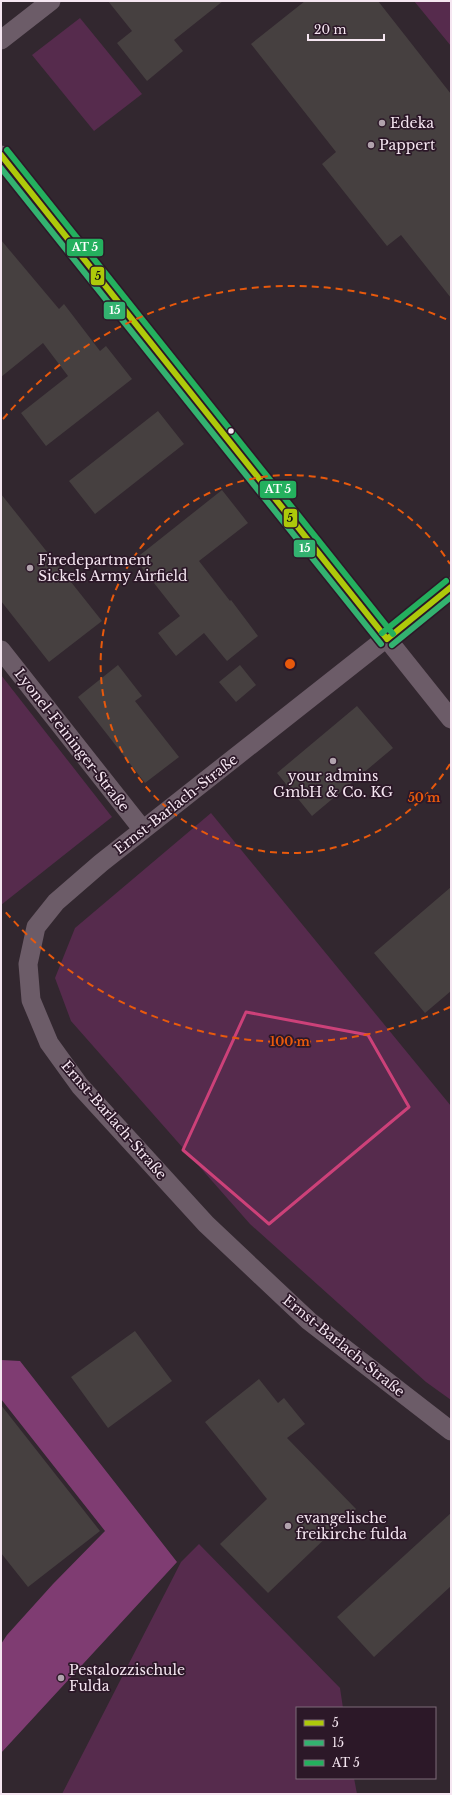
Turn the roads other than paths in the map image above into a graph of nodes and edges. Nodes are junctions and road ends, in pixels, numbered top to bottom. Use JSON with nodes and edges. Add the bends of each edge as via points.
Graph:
{"nodes":[{"id":1,"x":51,"y":1,"type":"edge"},
{"id":2,"x":1,"y":40,"type":"edge"},
{"id":3,"x":1,"y":155,"type":"edge"},
{"id":4,"x":451,"y":587,"type":"edge"},
{"id":5,"x":387,"y":639,"type":"junction"},
{"id":6,"x":1,"y":650,"type":"edge"},
{"id":7,"x":451,"y":719,"type":"edge"},
{"id":8,"x":143,"y":830,"type":"junction"},
{"id":9,"x":451,"y":1431,"type":"edge"}],
"edges":[{"from":1,"to":2,"type":"street"},
{"from":3,"to":5,"type":"street"},
{"from":4,"to":5,"type":"street","name":"Ernst-Barlach-Straße"},
{"from":5,"to":7,"type":"street"},
{"from":5,"to":8,"type":"street","name":"Ernst-Barlach-Straße"},
{"from":6,"to":8,"type":"street","name":"Lyonel-Feininger-Straße"},
{"from":8,"to":9,"type":"street","name":"Ernst-Barlach-Straße","via":[[56,902],[36,927],[28,964],[31,1000],[49,1043],[80,1086],[206,1224],[309,1321]]}]}
